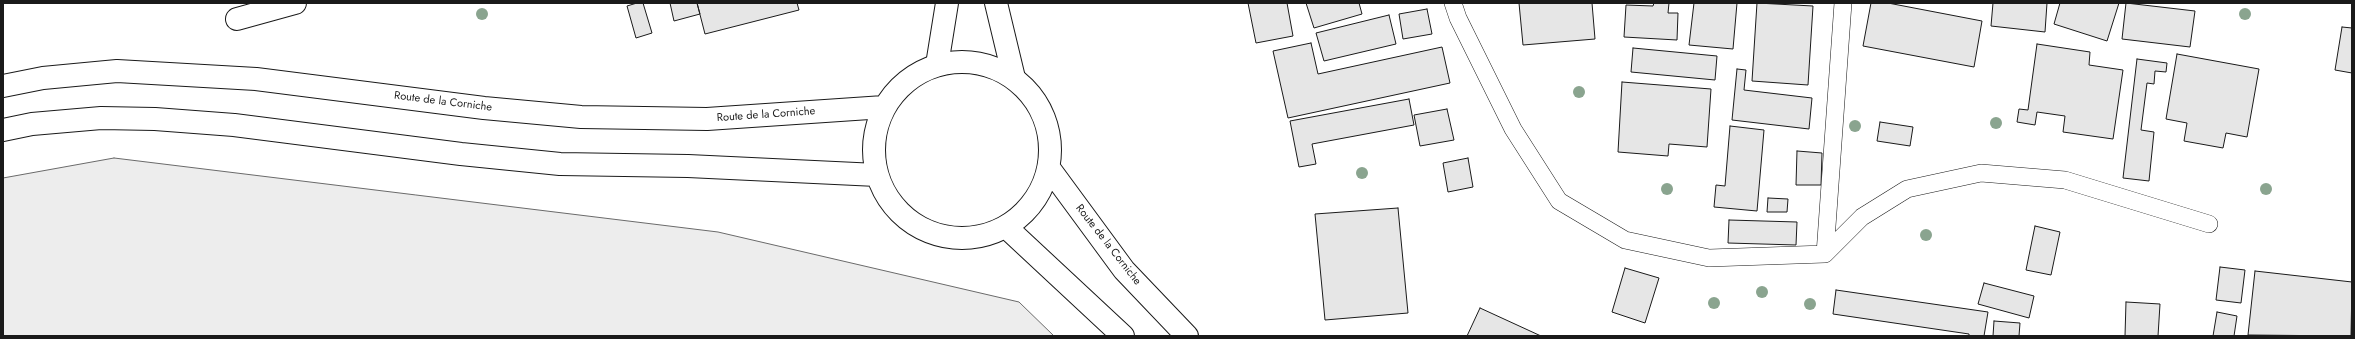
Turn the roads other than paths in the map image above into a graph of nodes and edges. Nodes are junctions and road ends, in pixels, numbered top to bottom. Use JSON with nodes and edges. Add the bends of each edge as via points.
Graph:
{"nodes":[{"id":1,"x":295,"y":3,"type":"edge"},
{"id":2,"x":947,"y":3,"type":"edge"},
{"id":3,"x":996,"y":3,"type":"edge"},
{"id":4,"x":1453,"y":3,"type":"edge"},
{"id":5,"x":1843,"y":3,"type":"edge"},
{"id":6,"x":237,"y":20,"type":"dead end"},
{"id":7,"x":937,"y":65,"type":"junction"},
{"id":8,"x":1014,"y":78,"type":"junction"},
{"id":9,"x":3,"y":86,"type":"edge"},
{"id":10,"x":884,"y":107,"type":"junction"},
{"id":11,"x":3,"y":130,"type":"edge"},
{"id":12,"x":1049,"y":168,"type":"junction"},
{"id":13,"x":877,"y":175,"type":"junction"},
{"id":14,"x":2209,"y":224,"type":"dead end"},
{"id":15,"x":1006,"y":227,"type":"junction"},
{"id":16,"x":1826,"y":254,"type":"junction"},
{"id":17,"x":1123,"y":336,"type":"edge"},
{"id":18,"x":1187,"y":336,"type":"edge"}],
"edges":[{"from":1,"to":6,"type":"main road"},
{"from":2,"to":7,"type":"main road"},
{"from":3,"to":8,"type":"main road"},
{"from":4,"to":16,"type":"lane","via":[[1513,129],[1559,201],[1625,240],[1709,258]]},
{"from":5,"to":16,"type":"lane"},
{"from":7,"to":8,"type":"main road","via":[[963,61],[990,66]]},
{"from":7,"to":10,"type":"main road","via":[[915,74],[898,88]]},
{"from":8,"to":12,"type":"main road","via":[[1037,103],[1049,134]]},
{"from":9,"to":10,"type":"main road","name":"Route de la Corniche","via":[[42,78],[117,71],[256,79],[484,108],[581,117],[707,119]]},
{"from":10,"to":13,"type":"main road","via":[[874,140]]},
{"from":11,"to":13,"type":"main road","via":[[32,124],[101,118],[155,119],[234,125],[560,164],[688,166]]},
{"from":12,"to":15,"type":"main road","via":[[1041,192],[1026,212]]},
{"from":12,"to":18,"type":"main road","name":"Route de la Corniche","via":[[1124,270]]},
{"from":13,"to":15,"type":"main road","via":[[891,204],[915,225],[944,237],[977,238]]},
{"from":14,"to":16,"type":"lane","via":[[2065,180],[1981,173],[1907,189],[1862,217]]},
{"from":15,"to":17,"type":"main road"}]}
